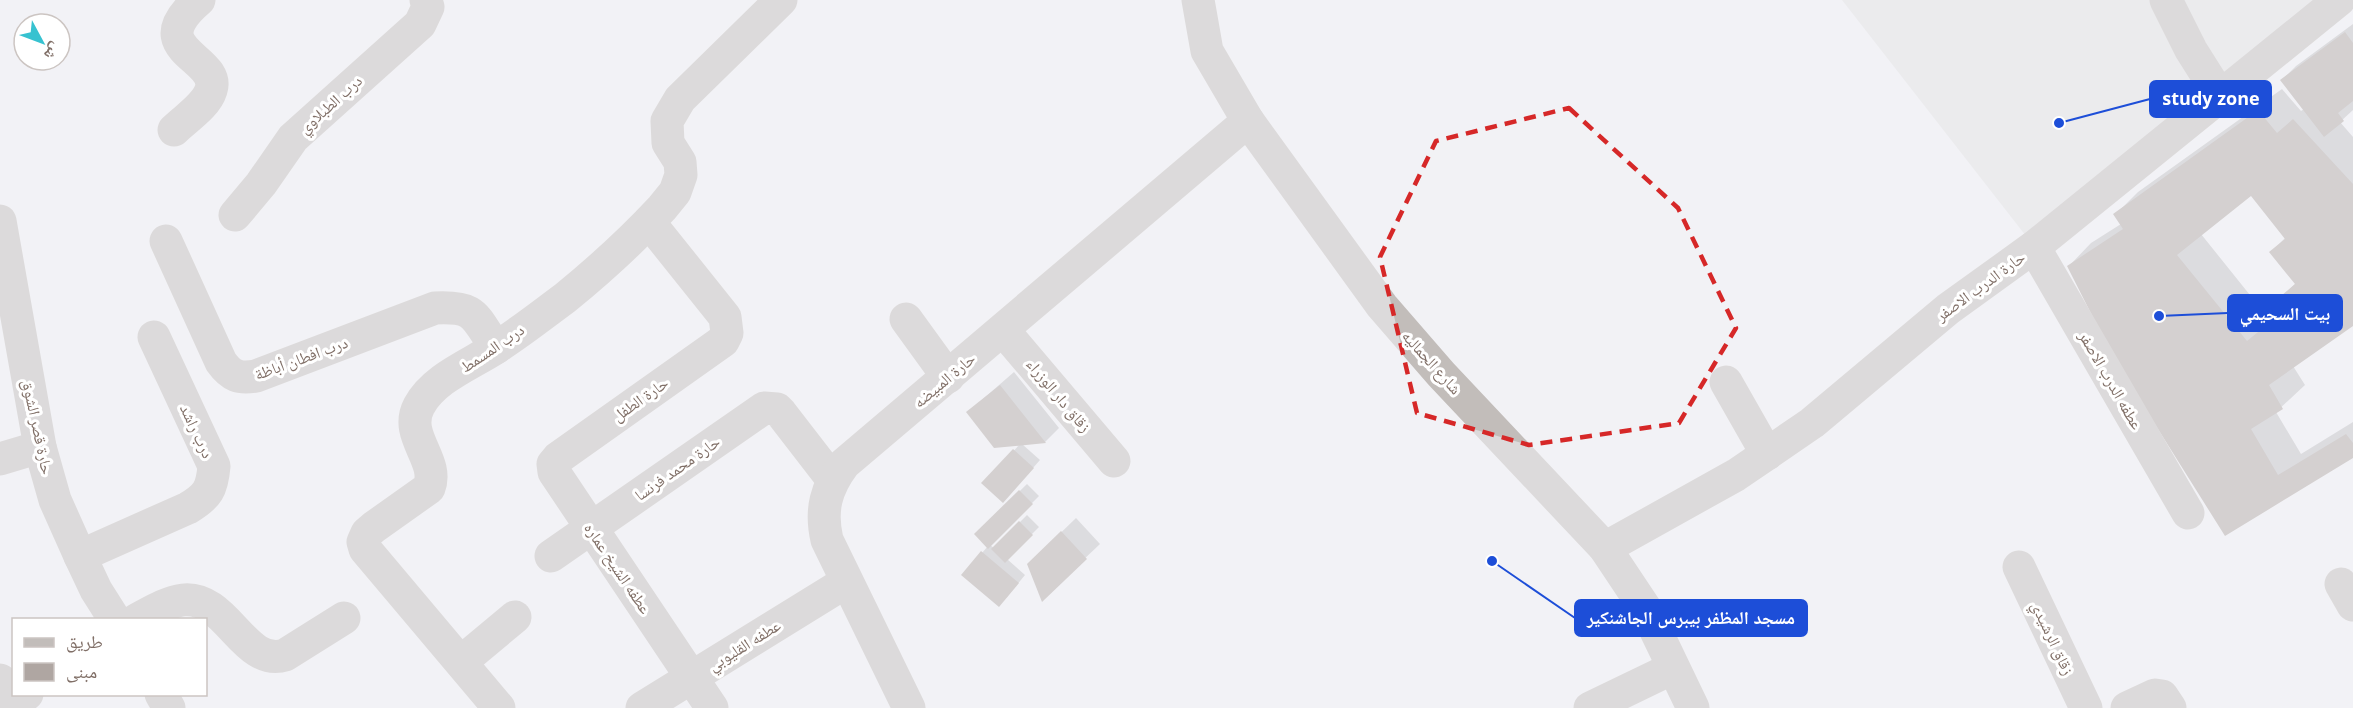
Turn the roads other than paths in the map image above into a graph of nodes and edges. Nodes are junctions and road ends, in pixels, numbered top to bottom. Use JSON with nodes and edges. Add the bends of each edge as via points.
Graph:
{"nodes":[{"id":1,"x":199,"y":0,"type":"edge"},
{"id":2,"x":426,"y":0,"type":"edge"},
{"id":3,"x":781,"y":0,"type":"edge"},
{"id":4,"x":1198,"y":0,"type":"edge"},
{"id":5,"x":2166,"y":0,"type":"edge"},
{"id":6,"x":2338,"y":0,"type":"edge"},
{"id":7,"x":2220,"y":96,"type":"junction"},
{"id":8,"x":1248,"y":120,"type":"junction"},
{"id":9,"x":174,"y":130,"type":"dead end"},
{"id":10,"x":235,"y":215,"type":"dead end"},
{"id":11,"x":0,"y":221,"type":"edge"},
{"id":12,"x":649,"y":222,"type":"junction"},
{"id":13,"x":166,"y":241,"type":"dead end"},
{"id":14,"x":2034,"y":247,"type":"junction"},
{"id":15,"x":906,"y":319,"type":"dead end"},
{"id":16,"x":8,"y":323,"type":"edge"},
{"id":17,"x":1003,"y":330,"type":"junction"},
{"id":18,"x":154,"y":337,"type":"dead end"},
{"id":19,"x":496,"y":348,"type":"junction"},
{"id":20,"x":948,"y":377,"type":"junction"},
{"id":21,"x":1726,"y":382,"type":"dead end"},
{"id":22,"x":40,"y":447,"type":"junction"},
{"id":23,"x":1767,"y":454,"type":"junction"},
{"id":24,"x":558,"y":458,"type":"joint"},
{"id":25,"x":0,"y":459,"type":"edge"},
{"id":26,"x":1114,"y":461,"type":"dead end"},
{"id":27,"x":832,"y":479,"type":"junction"},
{"id":28,"x":2188,"y":513,"type":"dead end"},
{"id":29,"x":591,"y":528,"type":"junction"},
{"id":30,"x":1605,"y":548,"type":"junction"},
{"id":31,"x":80,"y":556,"type":"junction"},
{"id":32,"x":551,"y":556,"type":"dead end"},
{"id":33,"x":2019,"y":567,"type":"dead end"},
{"id":34,"x":846,"y":582,"type":"junction"},
{"id":35,"x":515,"y":617,"type":"dead end"},
{"id":36,"x":113,"y":618,"type":"edge"},
{"id":37,"x":140,"y":618,"type":"edge"},
{"id":38,"x":344,"y":618,"type":"dead end"},
{"id":39,"x":461,"y":662,"type":"junction"},
{"id":40,"x":1673,"y":668,"type":"junction"},
{"id":41,"x":692,"y":677,"type":"junction"},
{"id":42,"x":499,"y":708,"type":"edge"},
{"id":43,"x":642,"y":708,"type":"edge"},
{"id":44,"x":712,"y":708,"type":"edge"},
{"id":45,"x":909,"y":708,"type":"edge"},
{"id":46,"x":1590,"y":708,"type":"edge"},
{"id":47,"x":1693,"y":708,"type":"edge"},
{"id":48,"x":2086,"y":708,"type":"edge"},
{"id":49,"x":2127,"y":708,"type":"edge"},
{"id":50,"x":2170,"y":708,"type":"edge"}],
"edges":[{"from":1,"to":9,"type":"street","via":[[185,12],[176,36],[210,76],[212,87],[206,100]]},
{"from":2,"to":10,"type":"street","name":"درب الطبلاوي","via":[[428,8],[420,24],[292,138]]},
{"from":3,"to":12,"type":"street","name":"درب المسمط","via":[[680,99],[667,121],[668,143],[680,162],[681,175],[675,192]]},
{"from":4,"to":8,"type":"street","name":"شارع الجماليه","via":[[1207,51]]},
{"from":5,"to":7,"type":"street"},
{"from":6,"to":7,"type":"street","name":"حارة الدرب الاصفر"},
{"from":7,"to":14,"type":"street","name":"حارة الدرب الاصفر"},
{"from":8,"to":17,"type":"street","name":"حارة المبيضه"},
{"from":8,"to":30,"type":"street","name":"شارع الجماليه","via":[[1382,306]]},
{"from":11,"to":16,"type":"street","name":"حارة قصر الشوق"},
{"from":12,"to":19,"type":"street","name":"درب المسمط","via":[[566,297]]},
{"from":12,"to":24,"type":"street","name":"حارة الطفل","via":[[724,317],[727,333],[723,341]]},
{"from":13,"to":19,"type":"street","name":"درب افطان أباظة","via":[[221,362],[229,373],[242,378],[435,308],[458,307],[471,312]]},
{"from":14,"to":23,"type":"street","name":"حارة الدرب الاصفر","via":[[1948,309],[1812,423]]},
{"from":14,"to":28,"type":"street","name":"عطفه الدرب الاصفر"},
{"from":15,"to":20,"type":"street"},
{"from":16,"to":22,"type":"street","name":"حارة قصر الشوق"},
{"from":17,"to":20,"type":"street","name":"حارة المبيضه"},
{"from":17,"to":26,"type":"street","name":"زقاق دار الوزراء"},
{"from":18,"to":31,"type":"street","name":"درب راشد","via":[[214,466],[212,484],[203,499],[188,508]]},
{"from":19,"to":39,"type":"street","name":"درب المسمط","via":[[429,390],[417,409],[415,433],[431,470],[429,488],[374,527],[363,542]]},
{"from":20,"to":27,"type":"street","name":"حارة المبيضه","via":[[844,464]]},
{"from":21,"to":23,"type":"street"},
{"from":22,"to":25,"type":"street"},
{"from":22,"to":31,"type":"street","name":"حارة قصر الشوق","via":[[56,500]]},
{"from":23,"to":30,"type":"street","name":"حارة الدرب الاصفر"},
{"from":24,"to":29,"type":"street","name":"عطفه الشيخ عماره","via":[[553,464],[556,477]]},
{"from":27,"to":29,"type":"street","name":"حارة محمد فرنسا","via":[[781,413],[764,408]]},
{"from":27,"to":34,"type":"street","name":"حارة المبيضه","via":[[826,493],[823,524]]},
{"from":29,"to":32,"type":"street","name":"حارة محمد فرنسا"},
{"from":29,"to":41,"type":"street","name":"عطفه الشيخ عماره"},
{"from":30,"to":40,"type":"street","name":"شارع الجماليه","via":[[1645,608]]},
{"from":31,"to":36,"type":"street","name":"حارة قصر الشوق"},
{"from":33,"to":48,"type":"street","name":"زقاق الرشيدي"},
{"from":34,"to":41,"type":"street","name":"عطفه القليوبي"},
{"from":34,"to":45,"type":"street","name":"حارة المبيضه"},
{"from":35,"to":39,"type":"street"},
{"from":37,"to":38,"type":"street","via":[[169,603],[202,602],[258,652],[276,658]]},
{"from":39,"to":42,"type":"street","name":"درب المسمط"},
{"from":40,"to":46,"type":"street"},
{"from":40,"to":47,"type":"street","name":"شارع الجماليه"},
{"from":41,"to":43,"type":"street","name":"عطفه القليوبي"},
{"from":41,"to":44,"type":"street","name":"عطفه الشيخ عماره"},
{"from":49,"to":50,"type":"street","via":[[2155,695],[2162,696]]}]}
